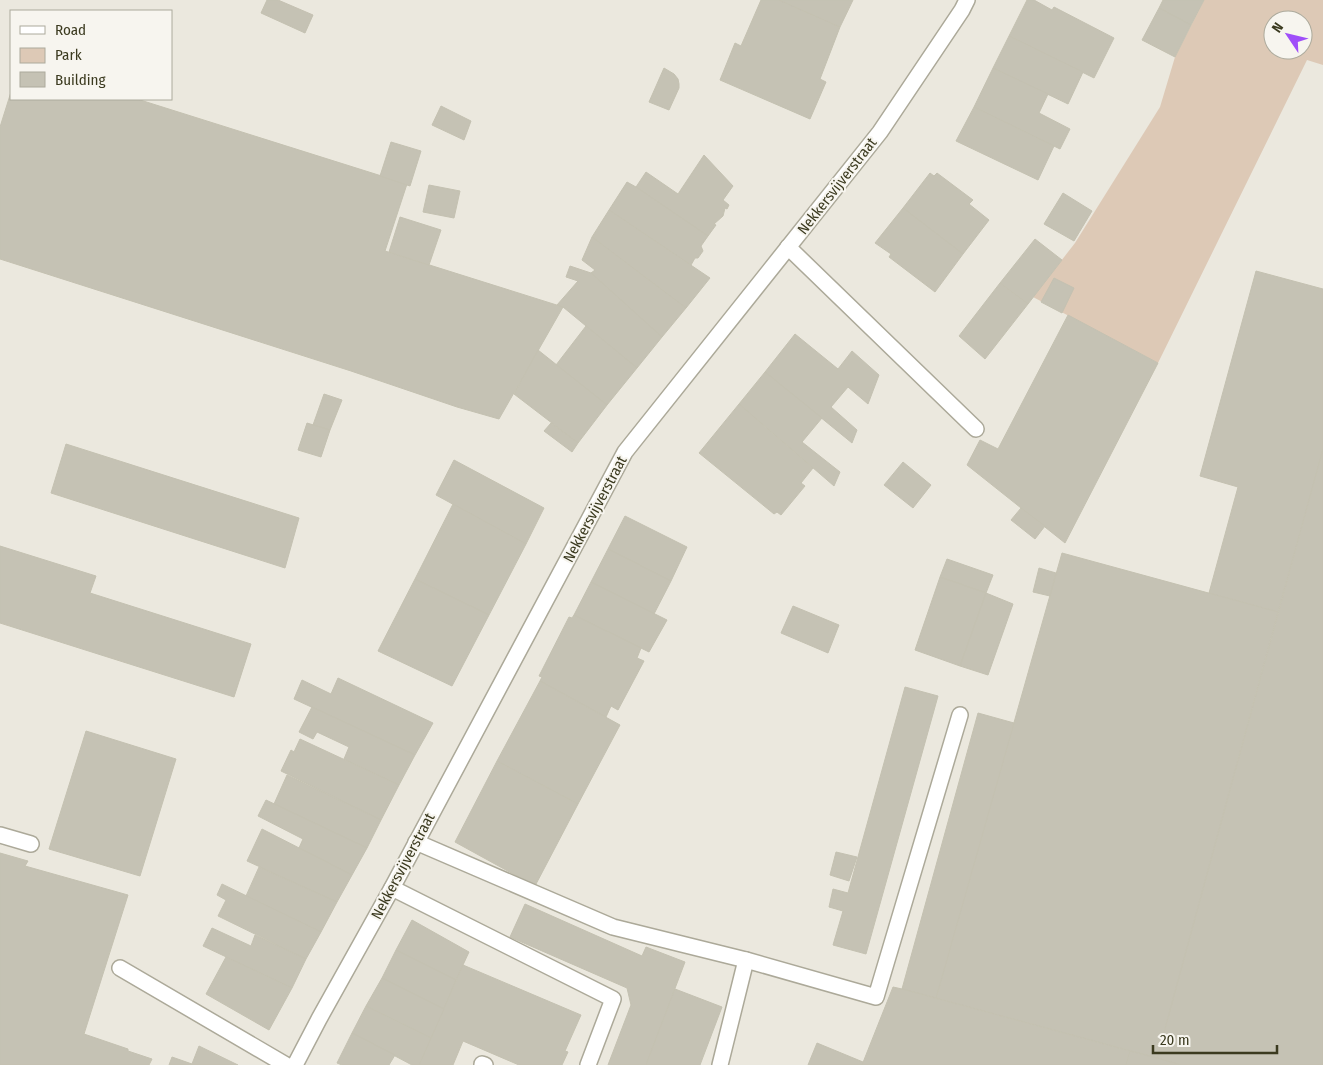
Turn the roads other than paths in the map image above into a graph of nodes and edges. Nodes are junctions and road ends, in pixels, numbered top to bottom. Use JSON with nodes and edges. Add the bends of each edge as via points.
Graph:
{"nodes":[{"id":1,"x":967,"y":0,"type":"edge"},
{"id":2,"x":788,"y":247,"type":"junction"},
{"id":3,"x":976,"y":429,"type":"dead end"},
{"id":4,"x":960,"y":715,"type":"dead end"},
{"id":5,"x":0,"y":835,"type":"edge"},
{"id":6,"x":416,"y":842,"type":"junction"},
{"id":7,"x":31,"y":844,"type":"dead end"},
{"id":8,"x":392,"y":888,"type":"junction"},
{"id":9,"x":746,"y":960,"type":"junction"},
{"id":10,"x":120,"y":968,"type":"dead end"},
{"id":11,"x":286,"y":1065,"type":"edge"},
{"id":12,"x":295,"y":1065,"type":"edge"},
{"id":13,"x":588,"y":1065,"type":"edge"},
{"id":14,"x":720,"y":1065,"type":"edge"}],
"edges":[{"from":1,"to":2,"type":"street","name":"Nekkersvijverstraat","via":[[880,132]]},
{"from":2,"to":3,"type":"street"},
{"from":2,"to":6,"type":"street","name":"Nekkersvijverstraat","via":[[625,452]]},
{"from":4,"to":9,"type":"street","via":[[876,997]]},
{"from":5,"to":7,"type":"street"},
{"from":6,"to":8,"type":"street","name":"Nekkersvijverstraat"},
{"from":6,"to":9,"type":"street","via":[[613,926]]},
{"from":8,"to":12,"type":"street","name":"Nekkersvijverstraat"},
{"from":8,"to":13,"type":"street","via":[[614,999]]},
{"from":9,"to":14,"type":"street"},
{"from":10,"to":11,"type":"street"}]}
